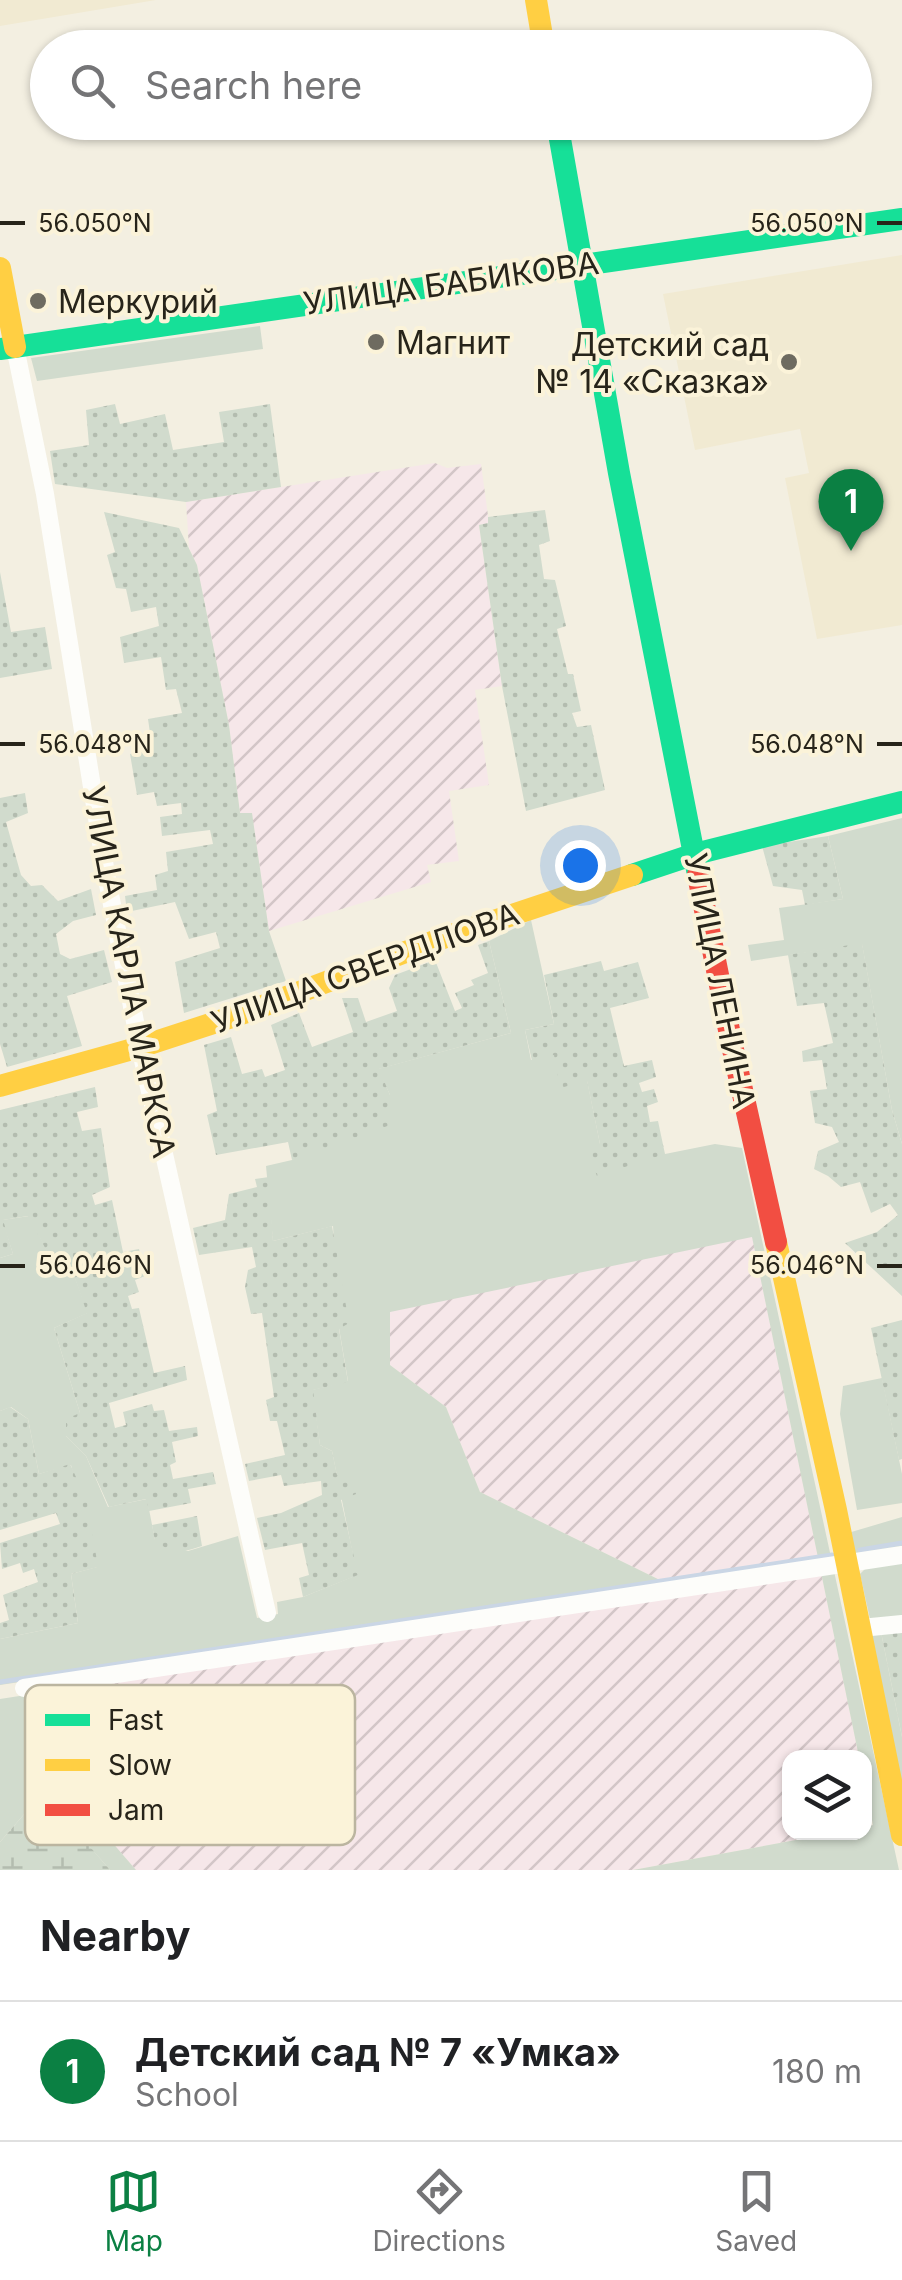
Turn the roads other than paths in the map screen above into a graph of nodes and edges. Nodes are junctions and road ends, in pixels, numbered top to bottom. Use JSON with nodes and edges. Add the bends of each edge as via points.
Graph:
{"nodes":[{"id":1,"x":536,"y":0,"type":"edge"},
{"id":2,"x":541,"y":30,"type":"edge"},
{"id":3,"x":560,"y":140,"type":"edge"},
{"id":4,"x":902,"y":219,"type":"edge"},
{"id":5,"x":582,"y":264,"type":"junction"},
{"id":6,"x":0,"y":268,"type":"edge"},
{"id":7,"x":7,"y":348,"type":"edge"},
{"id":8,"x":902,"y":802,"type":"edge"},
{"id":9,"x":695,"y":854,"type":"junction"},
{"id":10,"x":140,"y":1048,"type":"junction"},
{"id":11,"x":0,"y":1086,"type":"edge"},
{"id":12,"x":902,"y":1555,"type":"edge"},
{"id":13,"x":847,"y":1564,"type":"junction"},
{"id":14,"x":266,"y":1613,"type":"dead end"},
{"id":15,"x":902,"y":1624,"type":"edge"},
{"id":16,"x":860,"y":1628,"type":"junction"},
{"id":17,"x":44,"y":1685,"type":"edge"},
{"id":18,"x":902,"y":1835,"type":"edge"}],
"edges":[{"from":1,"to":2,"type":"street"},
{"from":3,"to":5,"type":"street","name":"УЛИЦА ЛЕНИНА"},
{"from":4,"to":5,"type":"street","name":"УЛИЦА БАБИКОВА"},
{"from":5,"to":7,"type":"street","name":"УЛИЦА БАБИКОВА"},
{"from":5,"to":9,"type":"street","name":"УЛИЦА ЛЕНИНА"},
{"from":6,"to":7,"type":"street","name":"УЛИЦА КАРЛА МАРКСА"},
{"from":7,"to":10,"type":"street","name":"УЛИЦА КАРЛА МАРКСА","via":[[45,494]]},
{"from":8,"to":9,"type":"street","name":"УЛИЦА СВЕРДЛОВА"},
{"from":9,"to":10,"type":"street","name":"УЛИЦА СВЕРДЛОВА"},
{"from":9,"to":13,"type":"street","name":"УЛИЦА ЛЕНИНА"},
{"from":10,"to":11,"type":"street","name":"УЛИЦА СВЕРДЛОВА"},
{"from":10,"to":14,"type":"street","name":"УЛИЦА КАРЛА МАРКСА"},
{"from":12,"to":13,"type":"street"},
{"from":13,"to":16,"type":"street","name":"УЛИЦА ЛЕНИНА"},
{"from":13,"to":17,"type":"street"},
{"from":15,"to":16,"type":"street"},
{"from":16,"to":18,"type":"street","name":"УЛИЦА ЛЕНИНА"}]}
